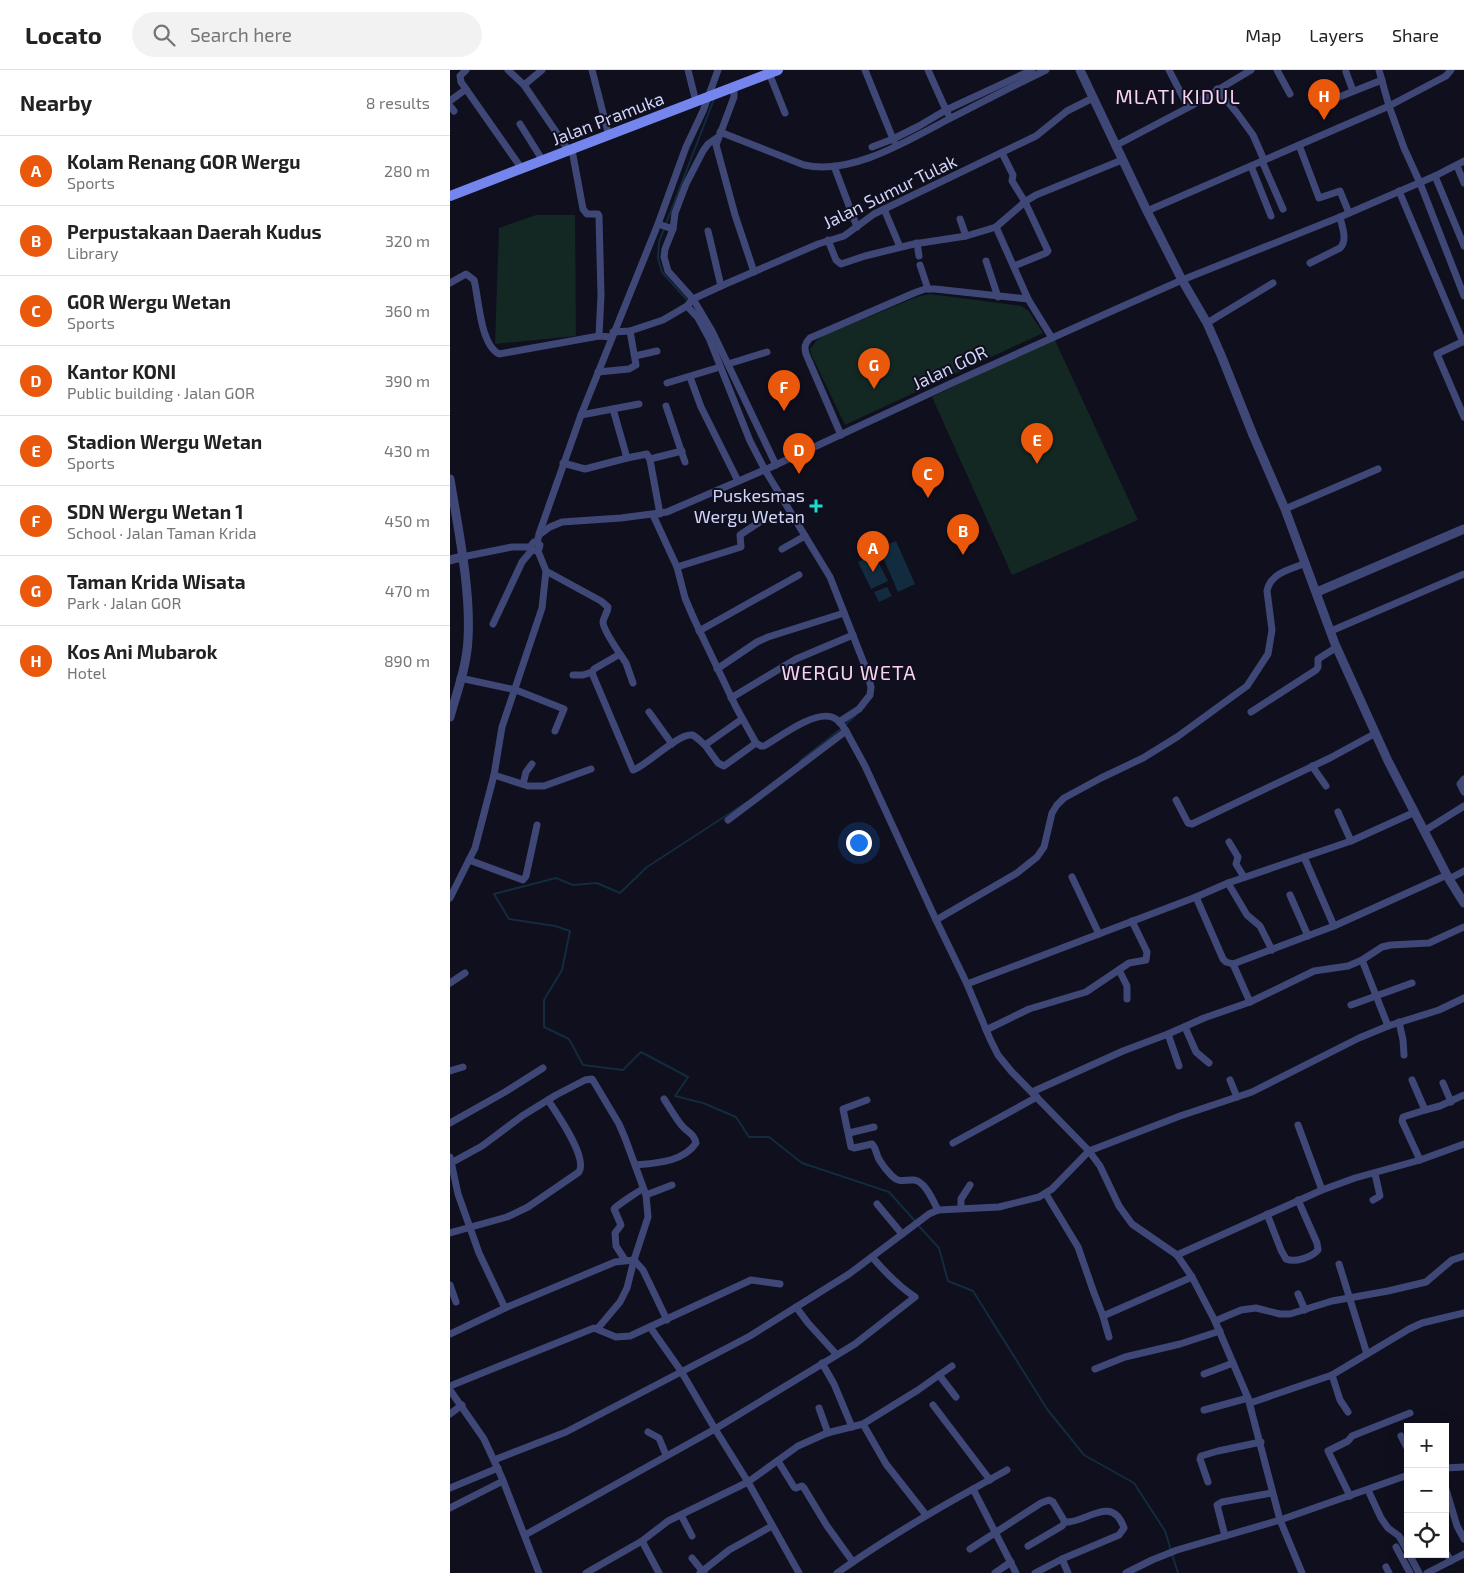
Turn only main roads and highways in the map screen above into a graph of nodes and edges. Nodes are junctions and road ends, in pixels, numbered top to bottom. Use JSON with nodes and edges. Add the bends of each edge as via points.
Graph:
{"nodes":[{"id":1,"x":773,"y":72,"type":"edge"},
{"id":2,"x":450,"y":196,"type":"edge"}],
"edges":[{"from":1,"to":2,"type":"main road","name":"Jalan Pramuka","via":[[702,104]]}]}
